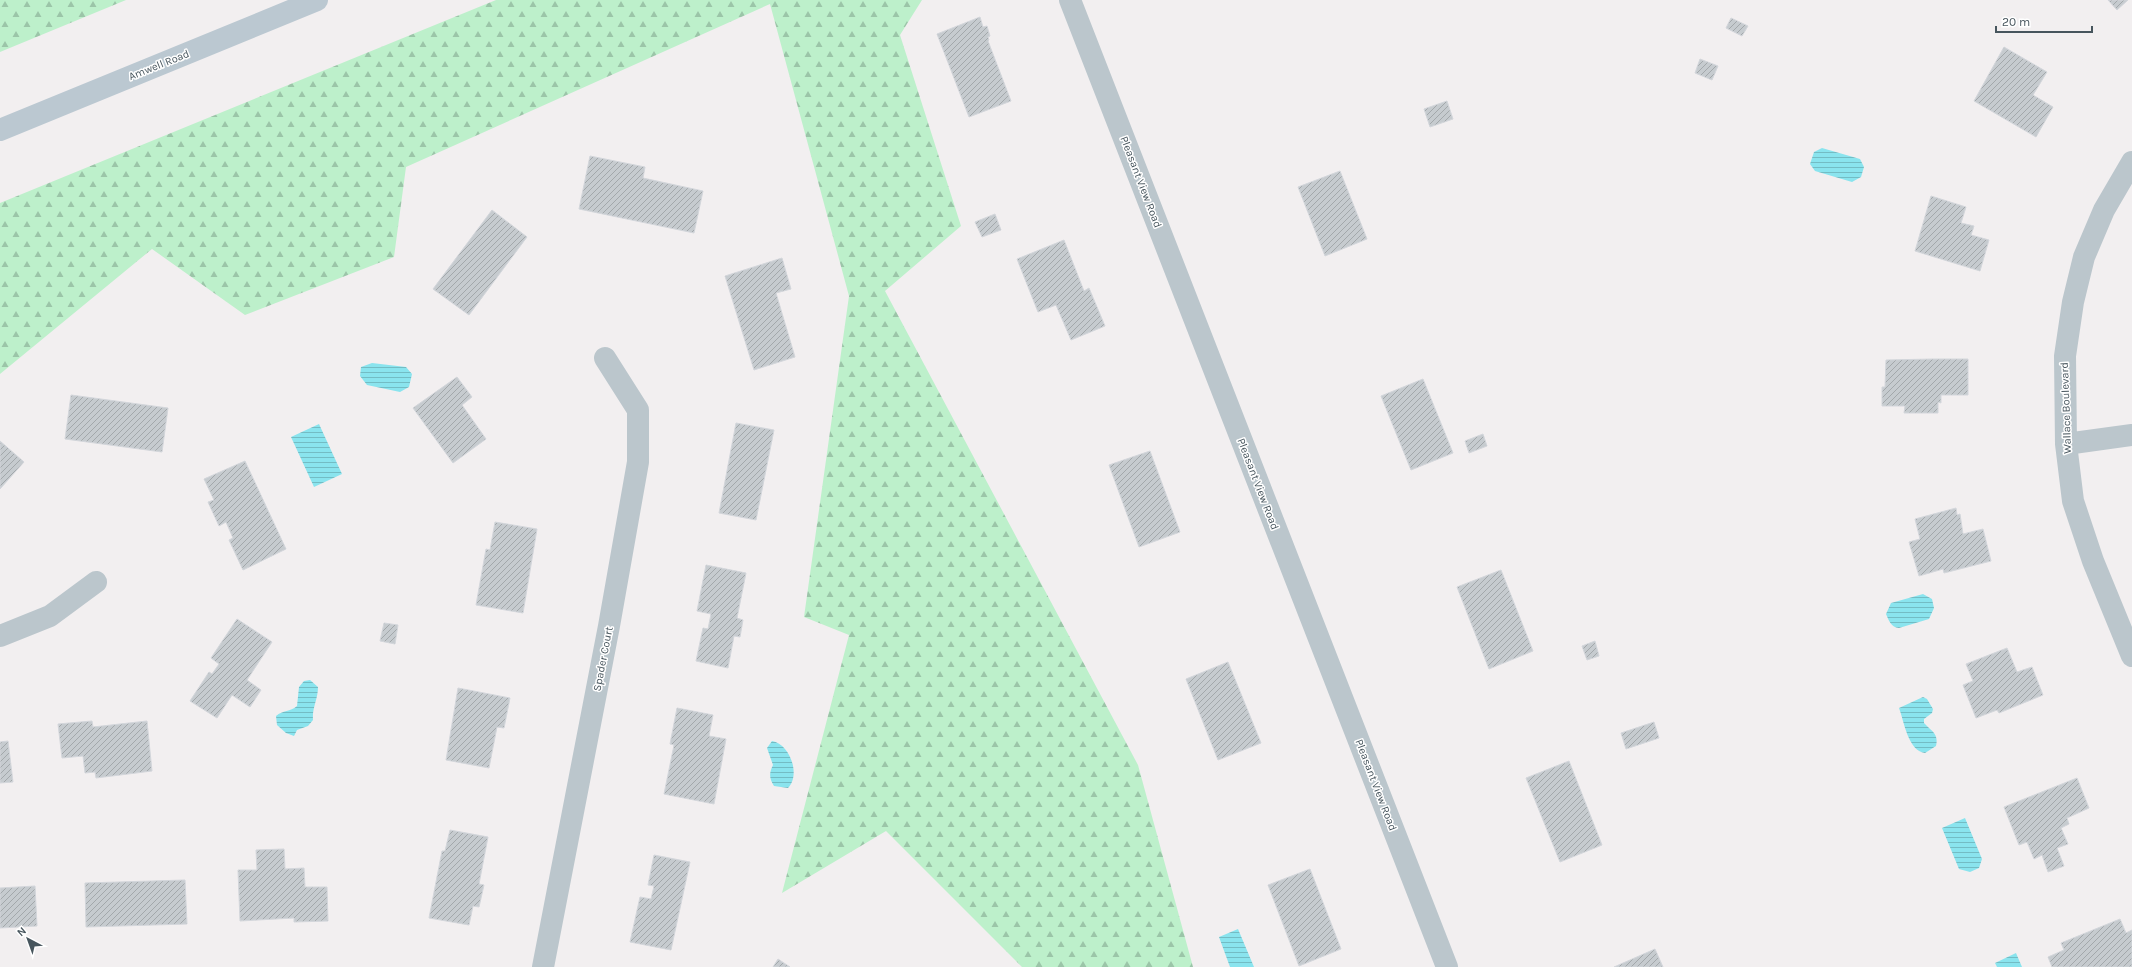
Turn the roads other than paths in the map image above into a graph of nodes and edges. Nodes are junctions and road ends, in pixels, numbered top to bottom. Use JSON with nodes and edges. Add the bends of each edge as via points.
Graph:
{"nodes":[{"id":1,"x":317,"y":0,"type":"edge"},
{"id":2,"x":1070,"y":0,"type":"edge"},
{"id":3,"x":0,"y":130,"type":"edge"},
{"id":4,"x":2132,"y":162,"type":"edge"},
{"id":5,"x":605,"y":358,"type":"dead end"},
{"id":6,"x":2132,"y":435,"type":"edge"},
{"id":7,"x":2066,"y":444,"type":"junction"},
{"id":8,"x":96,"y":582,"type":"dead end"},
{"id":9,"x":0,"y":636,"type":"edge"},
{"id":10,"x":2132,"y":656,"type":"edge"},
{"id":11,"x":543,"y":967,"type":"edge"},
{"id":12,"x":1447,"y":967,"type":"edge"}],
"edges":[{"from":1,"to":3,"type":"main road","name":"Amwell Road"},
{"from":2,"to":12,"type":"street","name":"Pleasant View Road"},
{"from":4,"to":7,"type":"street","name":"Wallace Boulevard","via":[[2104,210],[2084,257],[2065,356]]},
{"from":5,"to":11,"type":"street","name":"Spader Court","via":[[638,410],[638,462]]},
{"from":6,"to":7,"type":"street"},
{"from":7,"to":10,"type":"street","name":"Wallace Boulevard","via":[[2073,501],[2093,561]]},
{"from":8,"to":9,"type":"street","via":[[50,616]]}]}
